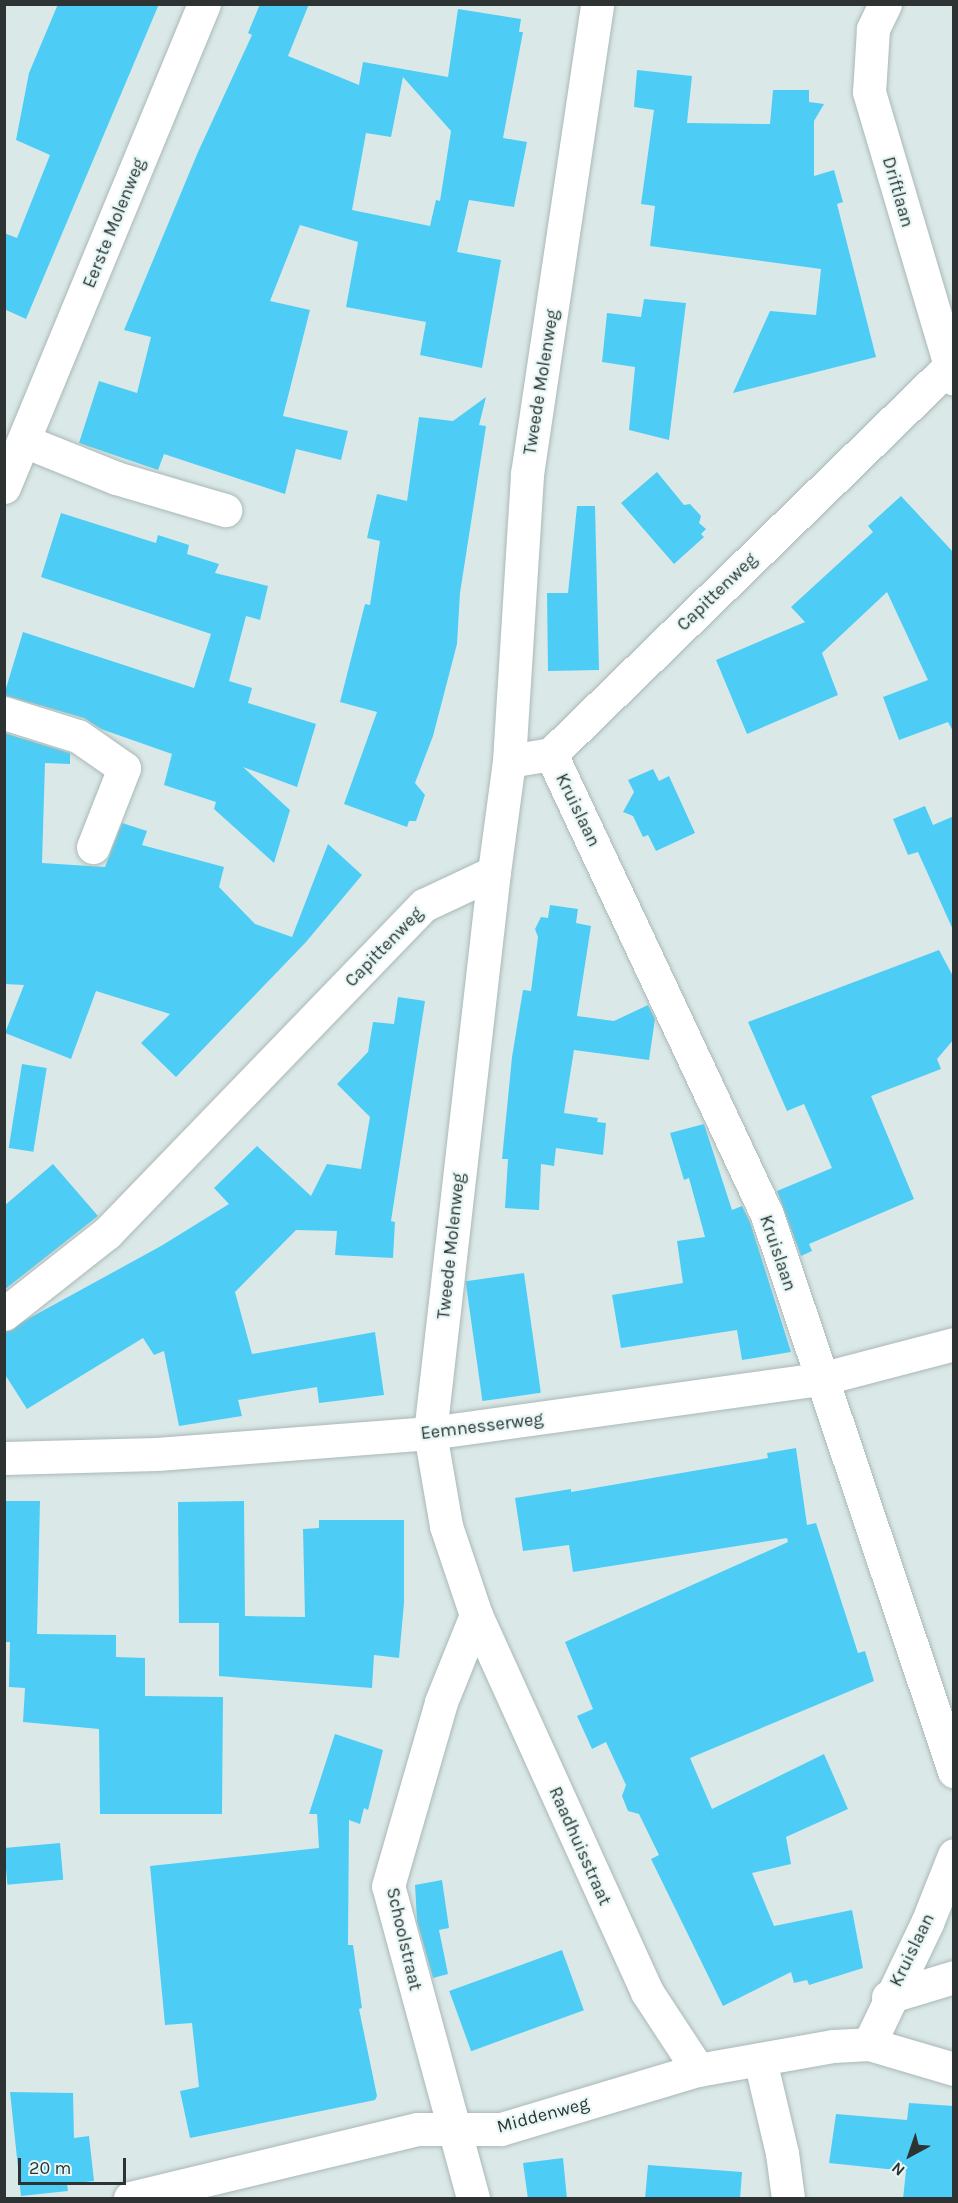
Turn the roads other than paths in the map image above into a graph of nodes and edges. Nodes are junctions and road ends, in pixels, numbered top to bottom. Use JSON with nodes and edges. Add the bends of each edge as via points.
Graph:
{"nodes":[{"id":1,"x":204,"y":4,"type":"edge"},
{"id":2,"x":597,"y":4,"type":"edge"},
{"id":3,"x":885,"y":4,"type":"edge"},
{"id":4,"x":952,"y":369,"type":"edge"},
{"id":5,"x":24,"y":441,"type":"junction"},
{"id":6,"x":4,"y":487,"type":"edge"},
{"id":7,"x":225,"y":510,"type":"dead end"},
{"id":8,"x":4,"y":713,"type":"edge"},
{"id":9,"x":551,"y":754,"type":"junction"},
{"id":10,"x":509,"y":761,"type":"junction"},
{"id":11,"x":93,"y":847,"type":"dead end"},
{"id":12,"x":494,"y":872,"type":"junction"},
{"id":13,"x":4,"y":1314,"type":"edge"},
{"id":14,"x":954,"y":1344,"type":"edge"},
{"id":15,"x":820,"y":1379,"type":"junction"},
{"id":16,"x":430,"y":1433,"type":"junction"},
{"id":17,"x":4,"y":1458,"type":"edge"},
{"id":18,"x":476,"y":1615,"type":"junction"},
{"id":19,"x":954,"y":1771,"type":"edge"},
{"id":20,"x":953,"y":1860,"type":"edge"},
{"id":21,"x":954,"y":1977,"type":"edge"},
{"id":22,"x":888,"y":1997,"type":"junction"},
{"id":23,"x":869,"y":2044,"type":"junction"},
{"id":24,"x":760,"y":2060,"type":"junction"},
{"id":25,"x":954,"y":2069,"type":"edge"},
{"id":26,"x":698,"y":2070,"type":"junction"},
{"id":27,"x":453,"y":2132,"type":"junction"},
{"id":28,"x":130,"y":2199,"type":"edge"},
{"id":29,"x":473,"y":2199,"type":"edge"},
{"id":30,"x":788,"y":2199,"type":"edge"}],
"edges":[{"from":1,"to":5,"type":"street","name":"Eerste Molenweg"},
{"from":2,"to":10,"type":"street","name":"Tweede Molenweg","via":[[527,474]]},
{"from":3,"to":4,"type":"street","name":"Driftlaan","via":[[873,29],[869,92]]},
{"from":4,"to":9,"type":"street","name":"Capittenweg"},
{"from":5,"to":6,"type":"street","name":"Eerste Molenweg"},
{"from":5,"to":7,"type":"street","via":[[116,478]]},
{"from":8,"to":11,"type":"street","via":[[78,736],[124,768]]},
{"from":9,"to":10,"type":"street"},
{"from":9,"to":15,"type":"street","name":"Kruislaan","via":[[767,1215]]},
{"from":10,"to":12,"type":"street"},
{"from":12,"to":13,"type":"street","name":"Capittenweg","via":[[424,905],[107,1233]]},
{"from":12,"to":16,"type":"street","name":"Tweede Molenweg"},
{"from":14,"to":15,"type":"street","name":"Eemnesserweg"},
{"from":15,"to":16,"type":"street","name":"Eemnesserweg"},
{"from":15,"to":19,"type":"street","name":"Kruislaan","via":[[861,1489]]},
{"from":16,"to":17,"type":"street","name":"Eemnesserweg","via":[[157,1454]]},
{"from":16,"to":18,"type":"street","name":"Tweede Molenweg","via":[[446,1526]]},
{"from":18,"to":26,"type":"street","name":"Raadhuisstraat","via":[[647,1992]]},
{"from":18,"to":27,"type":"street","name":"Schoolstraat","via":[[441,1702],[388,1886]]},
{"from":20,"to":22,"type":"street","name":"Kruislaan","via":[[927,1923]]},
{"from":21,"to":22,"type":"street"},
{"from":22,"to":23,"type":"street","name":"Kruislaan"},
{"from":23,"to":24,"type":"street","name":"Middenweg"},
{"from":23,"to":25,"type":"street","name":"Middenweg"},
{"from":24,"to":26,"type":"street","name":"Middenweg"},
{"from":24,"to":30,"type":"street","via":[[782,2152]]},
{"from":26,"to":27,"type":"street","name":"Middenweg","via":[[501,2129]]},
{"from":27,"to":28,"type":"street","name":"Middenweg","via":[[417,2129]]},
{"from":27,"to":29,"type":"street","name":"Schoolstraat"}]}
